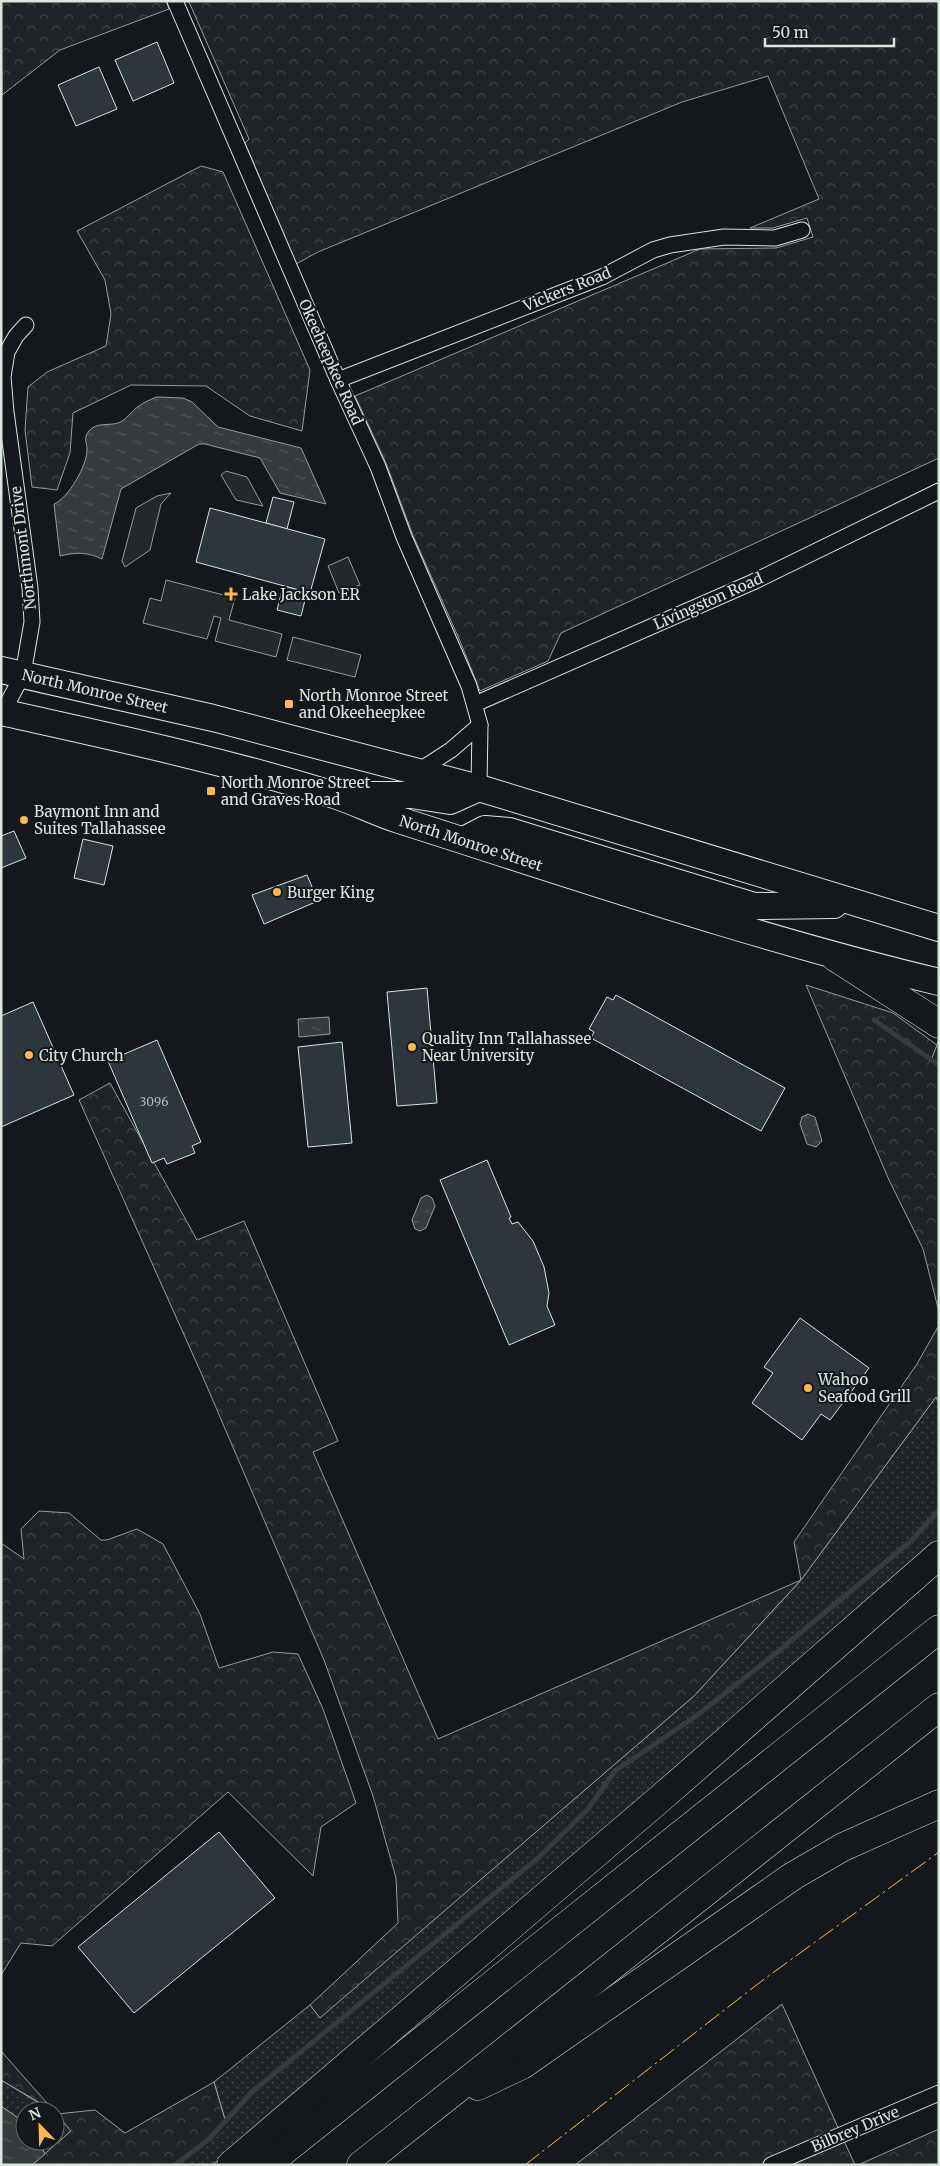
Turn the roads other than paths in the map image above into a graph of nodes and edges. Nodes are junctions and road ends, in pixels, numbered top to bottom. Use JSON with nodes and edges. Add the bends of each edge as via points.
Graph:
{"nodes":[{"id":1,"x":175,"y":1,"type":"edge"},
{"id":2,"x":802,"y":230,"type":"dead end"},
{"id":3,"x":26,"y":325,"type":"dead end"},
{"id":4,"x":338,"y":380,"type":"junction"},
{"id":5,"x":939,"y":491,"type":"edge"},
{"id":6,"x":12,"y":672,"type":"edge"},
{"id":7,"x":475,"y":704,"type":"junction"},
{"id":8,"x":2,"y":712,"type":"edge"},
{"id":9,"x":480,"y":725,"type":"junction"},
{"id":10,"x":417,"y":772,"type":"junction"},
{"id":11,"x":479,"y":788,"type":"junction"},
{"id":12,"x":336,"y":795,"type":"junction"},
{"id":13,"x":464,"y":840,"type":"junction"},
{"id":14,"x":859,"y":905,"type":"junction"},
{"id":15,"x":939,"y":928,"type":"edge"},
{"id":16,"x":835,"y":957,"type":"junction"},
{"id":17,"x":939,"y":982,"type":"edge"},
{"id":18,"x":939,"y":1024,"type":"edge"},
{"id":19,"x":939,"y":1555,"type":"edge"},
{"id":20,"x":939,"y":1630,"type":"edge"},
{"id":21,"x":939,"y":1707,"type":"edge"},
{"id":22,"x":939,"y":1804,"type":"edge"},
{"id":23,"x":939,"y":2094,"type":"edge"},
{"id":24,"x":432,"y":2109,"type":"junction"},
{"id":25,"x":231,"y":2165,"type":"edge"},
{"id":26,"x":266,"y":2165,"type":"edge"},
{"id":27,"x":361,"y":2165,"type":"edge"},
{"id":28,"x":771,"y":2165,"type":"edge"}],
"edges":[{"from":1,"to":4,"type":"street","name":"Okeeheepkee Road"},
{"from":2,"to":4,"type":"street","name":"Vickers Road","via":[[775,238],[724,237],[670,244],[602,277]]},
{"from":3,"to":6,"type":"street","name":"Northmont Drive","via":[[7,352],[3,377],[32,622]]},
{"from":4,"to":7,"type":"street","name":"Okeeheepkee Road","via":[[453,644]]},
{"from":5,"to":7,"type":"street","name":"Livingston Road","via":[[753,582]]},
{"from":6,"to":8,"type":"street","name":"Northmont Drive"},
{"from":6,"to":10,"type":"highway","name":"North Monroe Street","via":[[213,718]]},
{"from":7,"to":9,"type":"street","name":"Okeeheepkee Road"},
{"from":8,"to":12,"type":"highway","name":"North Monroe Street","via":[[160,748]]},
{"from":9,"to":10,"type":"street","via":[[451,750]]},
{"from":9,"to":11,"type":"street","name":"Okeeheepkee Road"},
{"from":10,"to":11,"type":"highway","name":"North Monroe Street"},
{"from":11,"to":12,"type":"highway","via":[[450,801],[411,795]]},
{"from":11,"to":14,"type":"highway","name":"North Monroe Street"},
{"from":12,"to":13,"type":"highway","name":"North Monroe Street"},
{"from":13,"to":14,"type":"highway","via":[[484,829],[509,831],[754,906]]},
{"from":13,"to":16,"type":"highway","name":"North Monroe Street"},
{"from":14,"to":15,"type":"highway","name":"North Monroe Street"},
{"from":16,"to":17,"type":"highway","name":"North Monroe Street"},
{"from":16,"to":18,"type":"highway"},
{"from":19,"to":25,"type":"highway","via":[[655,1803]]},
{"from":20,"to":26,"type":"highway"},
{"from":21,"to":24,"type":"highway"},
{"from":22,"to":24,"type":"highway","via":[[843,1847],[793,1876],[522,2065]]},
{"from":23,"to":28,"type":"street","name":"Bilbrey Drive"},
{"from":24,"to":27,"type":"highway"}]}
